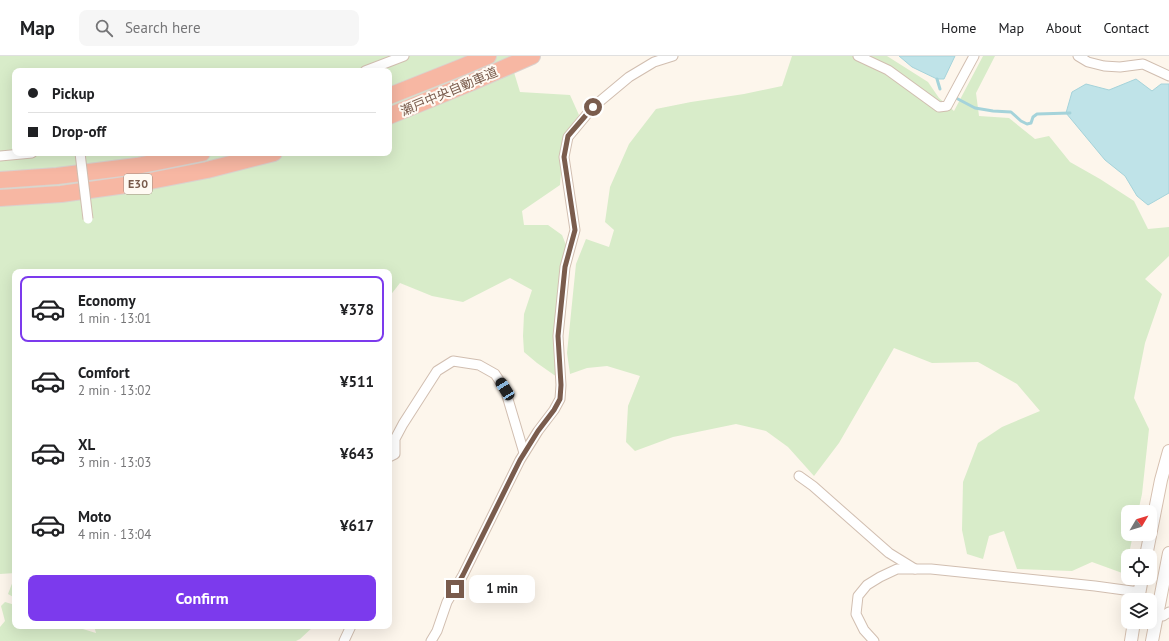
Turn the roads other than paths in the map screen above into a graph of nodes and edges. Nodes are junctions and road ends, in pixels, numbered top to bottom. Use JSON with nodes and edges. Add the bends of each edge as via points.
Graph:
{"nodes":[{"id":1,"x":404,"y":56,"type":"edge"},
{"id":2,"x":488,"y":56,"type":"edge"},
{"id":3,"x":532,"y":56,"type":"edge"},
{"id":4,"x":673,"y":56,"type":"edge"},
{"id":5,"x":858,"y":56,"type":"edge"},
{"id":6,"x":974,"y":56,"type":"edge"},
{"id":7,"x":1078,"y":56,"type":"edge"},
{"id":8,"x":373,"y":68,"type":"edge"},
{"id":9,"x":1169,"y":76,"type":"edge"},
{"id":10,"x":392,"y":95,"type":"edge"},
{"id":11,"x":392,"y":115,"type":"edge"},
{"id":12,"x":12,"y":155,"type":"edge"},
{"id":13,"x":0,"y":156,"type":"edge"},
{"id":14,"x":80,"y":156,"type":"edge"},
{"id":15,"x":187,"y":156,"type":"edge"},
{"id":16,"x":262,"y":156,"type":"edge"},
{"id":17,"x":0,"y":180,"type":"edge"},
{"id":18,"x":0,"y":198,"type":"edge"},
{"id":19,"x":88,"y":219,"type":"dead end"},
{"id":20,"x":1169,"y":451,"type":"edge"},
{"id":21,"x":524,"y":453,"type":"junction"},
{"id":22,"x":392,"y":456,"type":"edge"},
{"id":23,"x":799,"y":476,"type":"dead end"},
{"id":24,"x":1147,"y":549,"type":"edge"},
{"id":25,"x":1169,"y":553,"type":"edge"},
{"id":26,"x":914,"y":569,"type":"junction"},
{"id":27,"x":1126,"y":593,"type":"edge"},
{"id":28,"x":1163,"y":613,"type":"edge"},
{"id":29,"x":350,"y":629,"type":"edge"},
{"id":30,"x":1133,"y":629,"type":"edge"},
{"id":31,"x":344,"y":641,"type":"edge"},
{"id":32,"x":431,"y":641,"type":"edge"},
{"id":33,"x":874,"y":641,"type":"edge"},
{"id":34,"x":1131,"y":641,"type":"edge"},
{"id":35,"x":1152,"y":641,"type":"edge"}],
"edges":[{"from":1,"to":8,"type":"street"},
{"from":2,"to":10,"type":"highway","name":"瀬戸中央自動車道"},
{"from":3,"to":11,"type":"highway","name":"瀬戸中央自動車道"},
{"from":4,"to":21,"type":"street","via":[[654,62],[629,77],[593,107],[568,136],[564,157],[575,230],[565,267],[558,336],[560,399]]},
{"from":5,"to":6,"type":"street","via":[[888,70],[939,107],[947,106]]},
{"from":7,"to":9,"type":"street","via":[[1088,62],[1104,66],[1143,64]]},
{"from":12,"to":13,"type":"street"},
{"from":14,"to":19,"type":"street","bridge":true},
{"from":15,"to":17,"type":"highway","number":"E30","via":[[136,166]]},
{"from":16,"to":18,"type":"highway","number":"E30","via":[[140,183],[61,194]]},
{"from":20,"to":24,"type":"main road"},
{"from":21,"to":22,"type":"street","via":[[505,389],[496,374],[479,364],[453,361],[437,370],[395,439],[395,454]]},
{"from":21,"to":32,"type":"street","via":[[447,602]]},
{"from":23,"to":26,"type":"street","via":[[889,553]]},
{"from":25,"to":28,"type":"main road"},
{"from":26,"to":27,"type":"street","via":[[1096,586]]},
{"from":26,"to":33,"type":"street","via":[[897,569],[880,577],[867,585],[858,596],[856,614],[864,630]]},
{"from":28,"to":35,"type":"main road"},
{"from":29,"to":31,"type":"street"},
{"from":30,"to":34,"type":"main road"}]}
